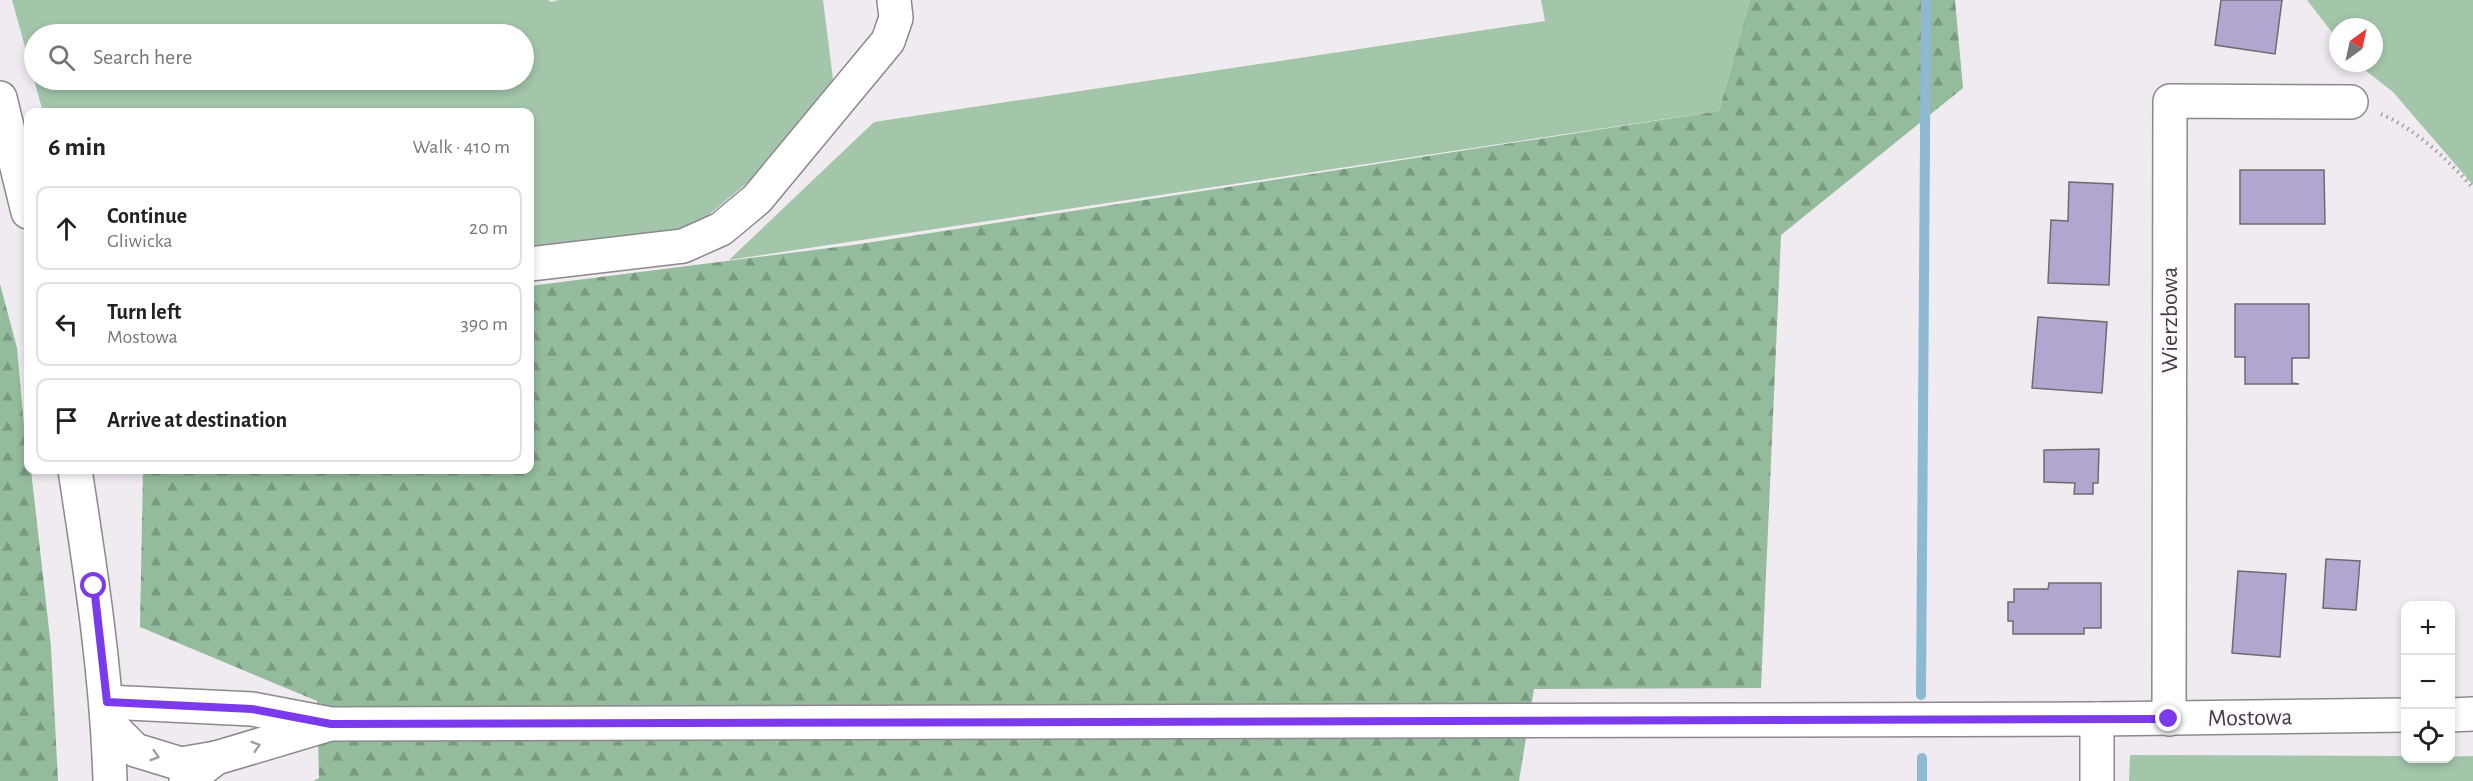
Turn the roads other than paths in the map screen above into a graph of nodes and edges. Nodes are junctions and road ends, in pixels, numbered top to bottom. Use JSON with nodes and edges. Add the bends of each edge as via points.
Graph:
{"nodes":[{"id":1,"x":894,"y":0,"type":"edge"},
{"id":2,"x":0,"y":98,"type":"edge"},
{"id":3,"x":2350,"y":102,"type":"road end"},
{"id":4,"x":24,"y":196,"type":"edge"},
{"id":5,"x":534,"y":264,"type":"edge"},
{"id":6,"x":76,"y":474,"type":"edge"},
{"id":7,"x":108,"y":713,"type":"junction"},
{"id":8,"x":2473,"y":714,"type":"edge"},
{"id":9,"x":2401,"y":715,"type":"edge"},
{"id":10,"x":2455,"y":715,"type":"edge"},
{"id":11,"x":2097,"y":719,"type":"junction"},
{"id":12,"x":2169,"y":719,"type":"junction"},
{"id":13,"x":331,"y":724,"type":"junction"},
{"id":14,"x":216,"y":758,"type":"junction"},
{"id":15,"x":110,"y":781,"type":"edge"},
{"id":16,"x":186,"y":781,"type":"edge"},
{"id":17,"x":2097,"y":781,"type":"edge"}],
"edges":[{"from":1,"to":5,"type":"street","via":[[896,18],[888,41],[757,199],[721,229],[683,246]]},
{"from":2,"to":4,"type":"street"},
{"from":3,"to":12,"type":"street","name":"Wierzbowa","via":[[2170,101]]},
{"from":6,"to":7,"type":"street","via":[[94,586]]},
{"from":7,"to":13,"type":"street","name":"Mostowa","via":[[252,709]]},
{"from":7,"to":14,"type":"street","name":"Mostowa","one_way":true,"via":[[135,750],[181,764]]},
{"from":7,"to":15,"type":"street"},
{"from":8,"to":10,"type":"street"},
{"from":9,"to":12,"type":"street","name":"Mostowa"},
{"from":11,"to":12,"type":"street","name":"Mostowa"},
{"from":11,"to":13,"type":"street","name":"Mostowa"},
{"from":11,"to":17,"type":"street"},
{"from":14,"to":13,"type":"street","name":"Mostowa","one_way":true},
{"from":14,"to":16,"type":"street","name":"Mostowa"}]}
